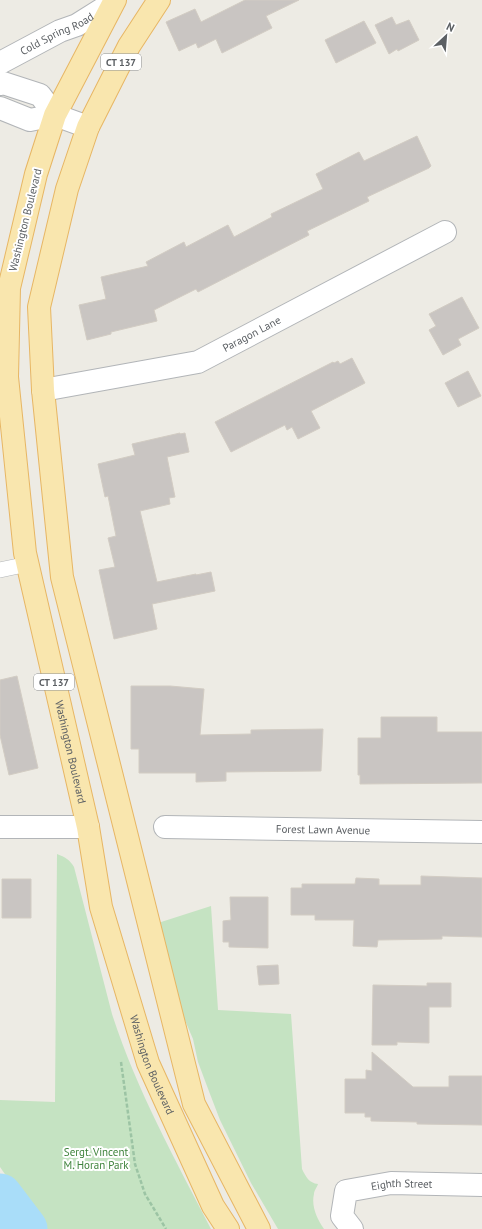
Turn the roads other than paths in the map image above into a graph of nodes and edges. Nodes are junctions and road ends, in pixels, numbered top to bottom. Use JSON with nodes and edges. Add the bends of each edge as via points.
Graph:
{"nodes":[{"id":1,"x":159,"y":0,"type":"edge"},
{"id":2,"x":114,"y":1,"type":"edge"},
{"id":3,"x":0,"y":63,"type":"edge"},
{"id":4,"x":0,"y":84,"type":"edge"},
{"id":5,"x":0,"y":108,"type":"edge"},
{"id":6,"x":55,"y":115,"type":"junction"},
{"id":7,"x":88,"y":127,"type":"junction"},
{"id":8,"x":444,"y":232,"type":"dead end"},
{"id":9,"x":3,"y":370,"type":"edge"},
{"id":10,"x":42,"y":390,"type":"junction"},
{"id":11,"x":28,"y":564,"type":"junction"},
{"id":12,"x":0,"y":570,"type":"edge"},
{"id":13,"x":0,"y":827,"type":"edge"},
{"id":14,"x":88,"y":827,"type":"junction"},
{"id":15,"x":165,"y":827,"type":"dead end"},
{"id":16,"x":482,"y":832,"type":"edge"},
{"id":17,"x":482,"y":1185,"type":"edge"},
{"id":18,"x":347,"y":1222,"type":"edge"},
{"id":19,"x":228,"y":1229,"type":"edge"},
{"id":20,"x":260,"y":1229,"type":"edge"}],
"edges":[{"from":1,"to":7,"type":"main road","number":"CT 137","via":[[130,46]]},
{"from":2,"to":3,"type":"street","name":"Cold Spring Road","via":[[76,25]]},
{"from":2,"to":6,"type":"main road","name":"Cold Spring Road","number":"CT 137"},
{"from":4,"to":6,"type":"street","via":[[40,95]]},
{"from":5,"to":6,"type":"street","via":[[30,120]]},
{"from":6,"to":7,"type":"street"},
{"from":6,"to":9,"type":"main road","name":"Washington Boulevard","number":"CT 137","via":[[36,174],[9,288]]},
{"from":7,"to":10,"type":"main road","number":"CT 137","via":[[67,189],[39,307]]},
{"from":8,"to":10,"type":"street","name":"Paragon Lane","via":[[198,362]]},
{"from":9,"to":11,"type":"main road","name":"Washington Boulevard","number":"CT 137"},
{"from":10,"to":20,"type":"main road","number":"CT 137","via":[[62,578],[194,1104]]},
{"from":11,"to":12,"type":"lane"},
{"from":11,"to":14,"type":"main road","name":"Washington Boulevard","number":"CT 137"},
{"from":13,"to":14,"type":"street"},
{"from":14,"to":19,"type":"main road","name":"Washington Boulevard","number":"CT 137","via":[[101,907],[148,1063],[213,1206]]},
{"from":15,"to":16,"type":"street","name":"Forest Lawn Avenue"},
{"from":17,"to":18,"type":"street","name":"Eighth Street","via":[[391,1183],[346,1191]]}]}
